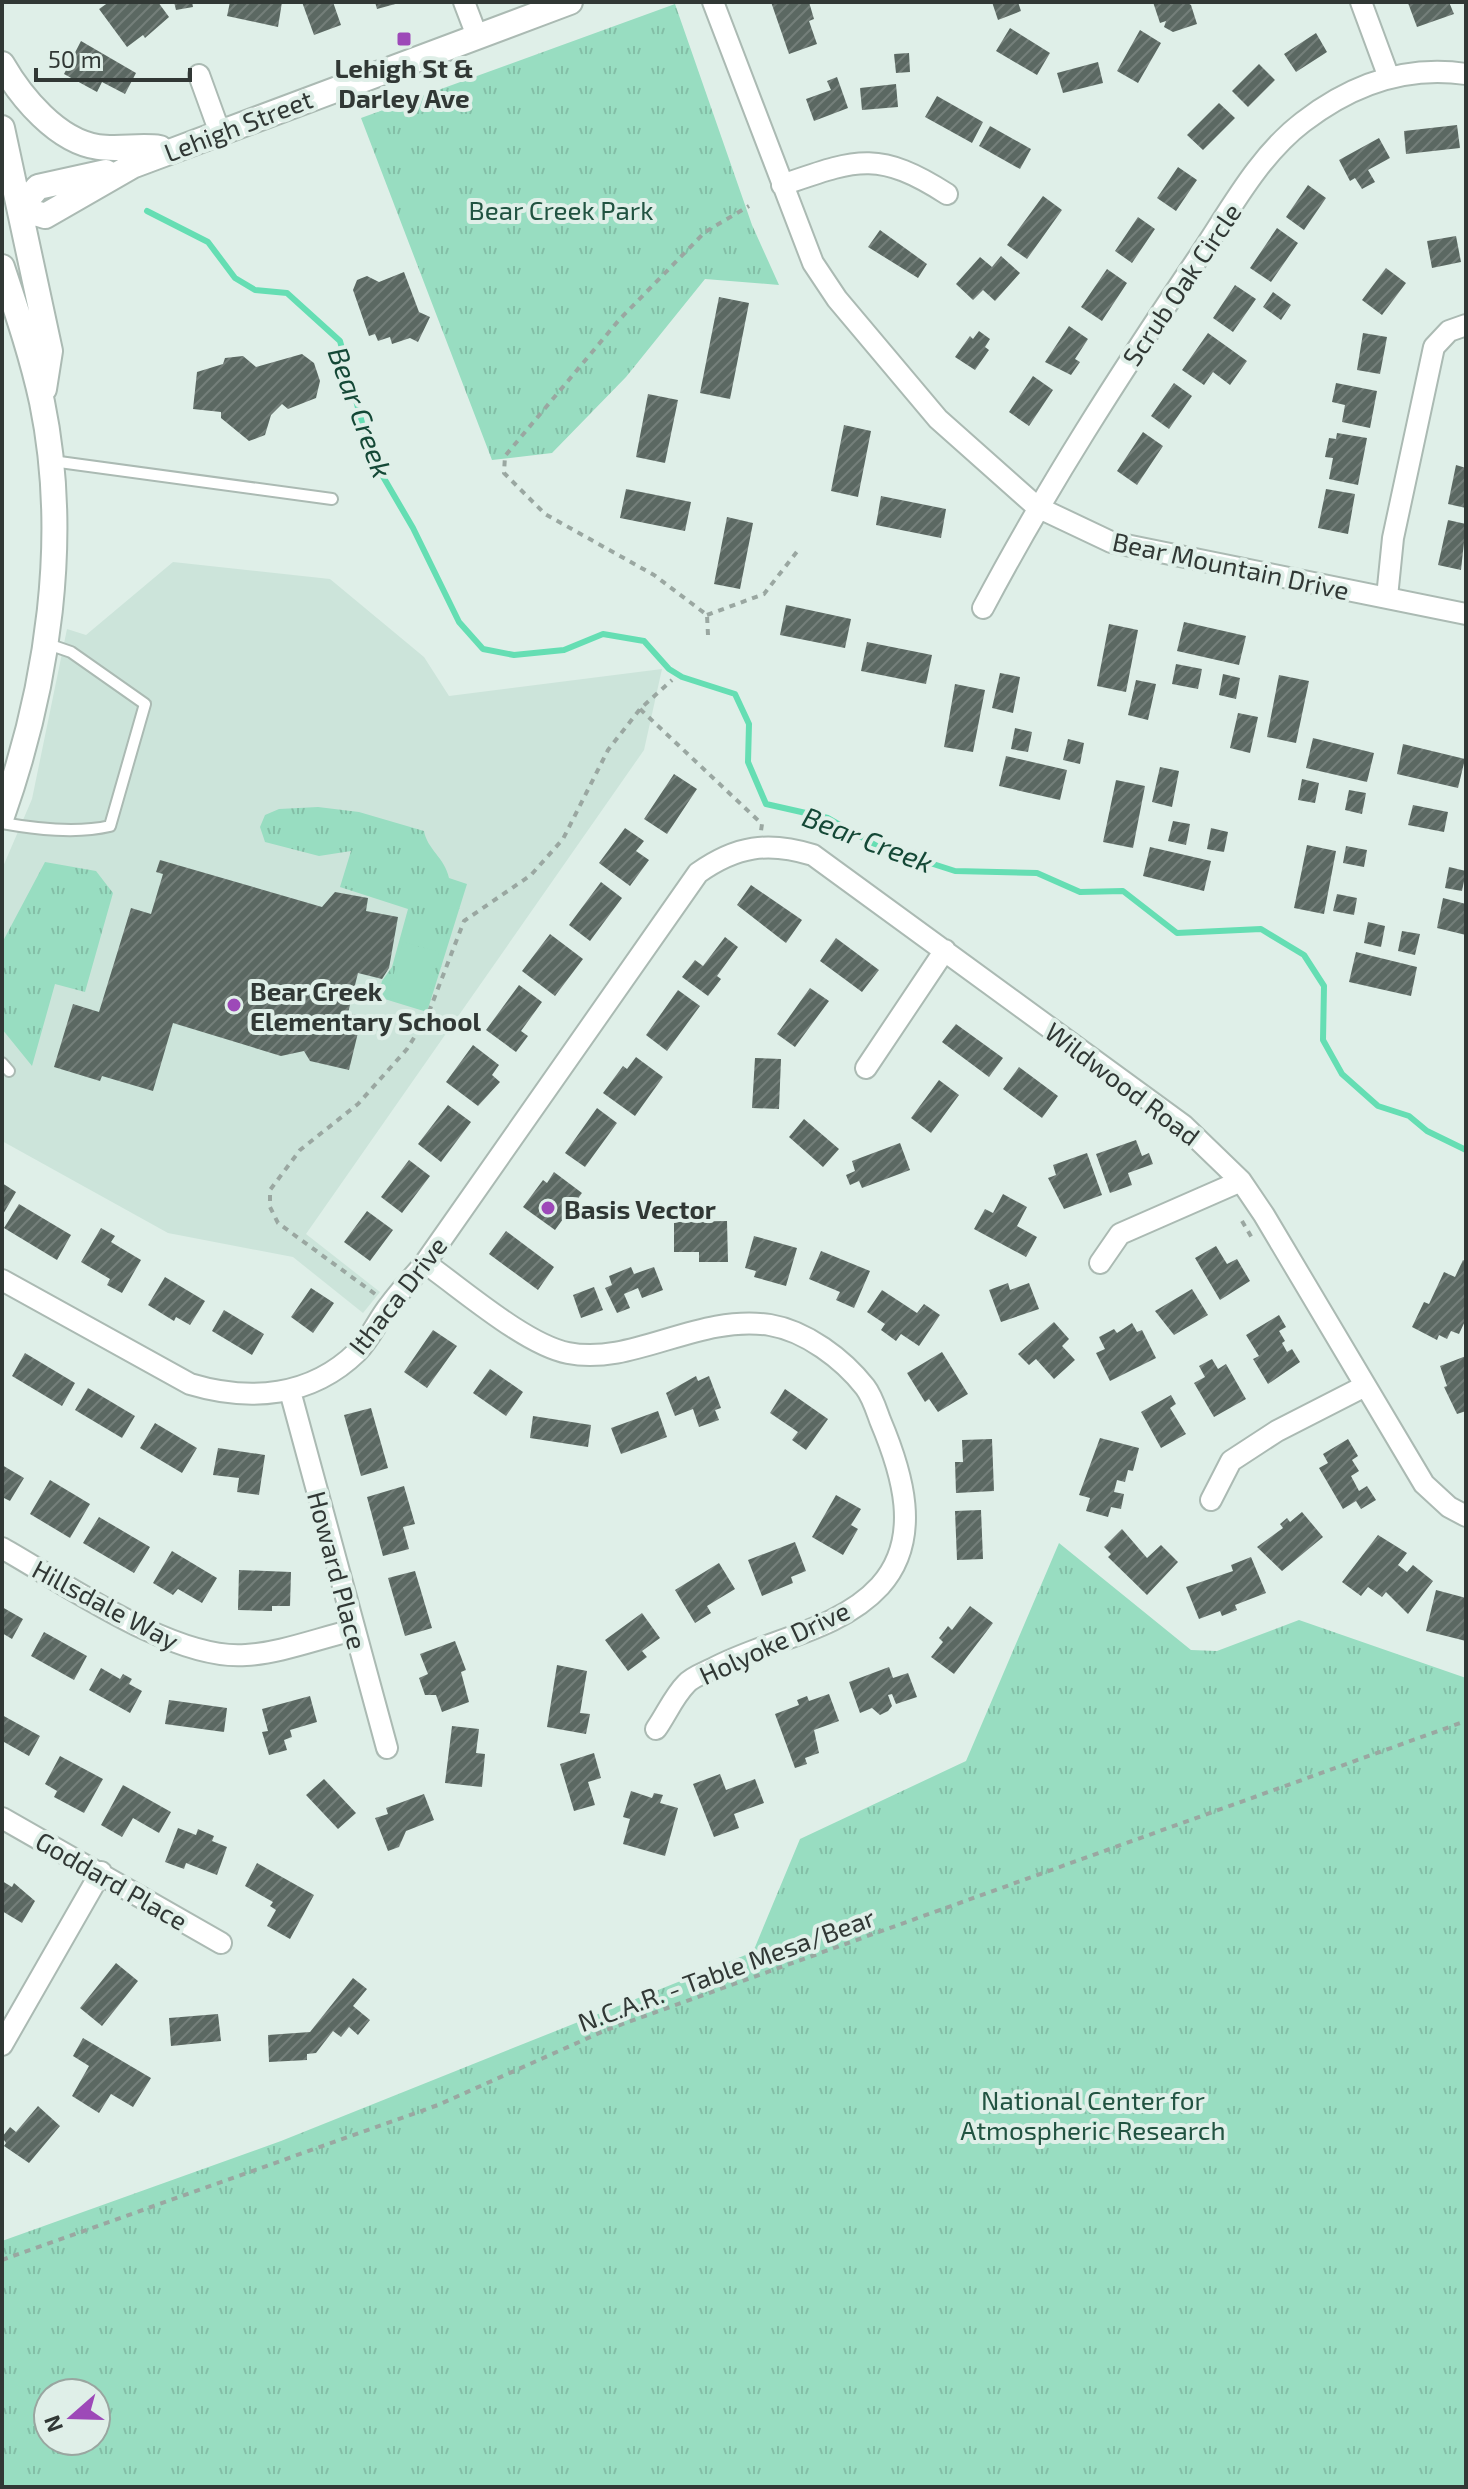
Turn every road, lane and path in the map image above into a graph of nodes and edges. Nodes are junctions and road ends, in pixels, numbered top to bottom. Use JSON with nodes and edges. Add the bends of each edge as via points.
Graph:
{"nodes":[{"id":1,"x":464,"y":2,"type":"edge"},
{"id":2,"x":570,"y":2,"type":"edge"},
{"id":3,"x":713,"y":2,"type":"edge"},
{"id":4,"x":1361,"y":2,"type":"edge"},
{"id":5,"x":477,"y":36,"type":"junction"},
{"id":6,"x":2,"y":64,"type":"edge"},
{"id":7,"x":1466,"y":74,"type":"edge"},
{"id":8,"x":199,"y":75,"type":"dead end"},
{"id":9,"x":1388,"y":75,"type":"junction"},
{"id":10,"x":2,"y":128,"type":"edge"},
{"id":11,"x":220,"y":133,"type":"junction"},
{"id":12,"x":171,"y":150,"type":"junction"},
{"id":13,"x":782,"y":185,"type":"junction"},
{"id":14,"x":947,"y":194,"type":"dead end"},
{"id":15,"x":749,"y":206,"type":"dead end"},
{"id":16,"x":11,"y":212,"type":"edge"},
{"id":17,"x":2,"y":267,"type":"edge"},
{"id":18,"x":1466,"y":325,"type":"edge"},
{"id":19,"x":42,"y":404,"type":"junction"},
{"id":20,"x":50,"y":461,"type":"junction"},
{"id":21,"x":332,"y":499,"type":"dead end"},
{"id":22,"x":1037,"y":507,"type":"junction"},
{"id":23,"x":799,"y":549,"type":"dead end"},
{"id":24,"x":1387,"y":597,"type":"junction"},
{"id":25,"x":983,"y":608,"type":"dead end"},
{"id":26,"x":1466,"y":614,"type":"edge"},
{"id":27,"x":707,"y":615,"type":"junction"},
{"id":28,"x":708,"y":635,"type":"dead end"},
{"id":29,"x":45,"y":642,"type":"junction"},
{"id":30,"x":672,"y":680,"type":"dead end"},
{"id":31,"x":640,"y":709,"type":"junction"},
{"id":32,"x":2,"y":816,"type":"edge"},
{"id":33,"x":2,"y":823,"type":"edge"},
{"id":34,"x":761,"y":845,"type":"junction"},
{"id":35,"x":666,"y":917,"type":"joint"},
{"id":36,"x":945,"y":950,"type":"junction"},
{"id":37,"x":866,"y":1068,"type":"dead end"},
{"id":38,"x":1241,"y":1181,"type":"junction"},
{"id":39,"x":425,"y":1263,"type":"junction"},
{"id":40,"x":1100,"y":1263,"type":"dead end"},
{"id":41,"x":2,"y":1280,"type":"edge"},
{"id":42,"x":390,"y":1304,"type":"junction"},
{"id":43,"x":1365,"y":1386,"type":"junction"},
{"id":44,"x":290,"y":1391,"type":"junction"},
{"id":45,"x":1211,"y":1500,"type":"dead end"},
{"id":46,"x":1466,"y":1516,"type":"edge"},
{"id":47,"x":2,"y":1548,"type":"edge"},
{"id":48,"x":354,"y":1630,"type":"junction"},
{"id":49,"x":1466,"y":1721,"type":"edge"},
{"id":50,"x":656,"y":1729,"type":"dead end"},
{"id":51,"x":387,"y":1748,"type":"dead end"},
{"id":52,"x":2,"y":1818,"type":"edge"},
{"id":53,"x":101,"y":1872,"type":"junction"},
{"id":54,"x":221,"y":1943,"type":"dead end"},
{"id":55,"x":2,"y":2045,"type":"edge"},
{"id":56,"x":2,"y":2260,"type":"edge"}],
"edges":[{"from":1,"to":5,"type":"street"},
{"from":2,"to":5,"type":"street","name":"Lehigh Street"},
{"from":3,"to":13,"type":"street","name":"Bear Mountain Drive"},
{"from":4,"to":9,"type":"street"},
{"from":5,"to":11,"type":"street","name":"Lehigh Street"},
{"from":6,"to":12,"type":"street","via":[[31,104],[62,131],[94,147]]},
{"from":7,"to":9,"type":"street","name":"Scrub Oak Circle"},
{"from":8,"to":11,"type":"street"},
{"from":9,"to":22,"type":"street","name":"Scrub Oak Circle","via":[[1311,116],[1265,159],[1107,392]]},
{"from":10,"to":16,"type":"street"},
{"from":11,"to":12,"type":"street","name":"Lehigh Street"},
{"from":12,"to":16,"type":"street","name":"Lehigh Street","via":[[45,216]]},
{"from":13,"to":14,"type":"street","via":[[851,161],[921,177]]},
{"from":13,"to":22,"type":"street","name":"Bear Mountain Drive","via":[[813,263],[837,299],[938,419]]},
{"from":15,"to":27,"type":"path","via":[[705,232],[619,320],[505,456],[504,473],[545,514],[654,575]]},
{"from":16,"to":19,"type":"street","via":[[50,351]]},
{"from":17,"to":19,"type":"street"},
{"from":18,"to":24,"type":"street","via":[[1449,331],[1434,347],[1393,538]]},
{"from":19,"to":20,"type":"street"},
{"from":20,"to":21,"type":"lane"},
{"from":20,"to":29,"type":"street","via":[[53,556]]},
{"from":22,"to":24,"type":"street","name":"Bear Mountain Drive","via":[[1111,542]]},
{"from":22,"to":25,"type":"street","name":"Scrub Oak Circle"},
{"from":23,"to":27,"type":"path","via":[[764,594]]},
{"from":24,"to":26,"type":"street","name":"Bear Mountain Drive"},
{"from":27,"to":28,"type":"path"},
{"from":29,"to":32,"type":"street"},
{"from":29,"to":33,"type":"lane","via":[[71,652],[145,704],[110,826],[97,830]]},
{"from":30,"to":31,"type":"path"},
{"from":31,"to":34,"type":"path","via":[[762,824]]},
{"from":31,"to":42,"type":"path","via":[[608,750],[563,839],[531,875],[464,921],[427,1017],[407,1049],[358,1104],[300,1150],[270,1190],[270,1207],[278,1223]]},
{"from":34,"to":35,"type":"street","name":"Wildwood Road","via":[[720,858],[698,873]]},
{"from":34,"to":36,"type":"street","name":"Wildwood Road","via":[[813,855]]},
{"from":35,"to":39,"type":"street","name":"Ithaca Drive"},
{"from":36,"to":37,"type":"street"},
{"from":36,"to":38,"type":"street","name":"Wildwood Road","via":[[1183,1125]]},
{"from":38,"to":40,"type":"street","via":[[1120,1234]]},
{"from":38,"to":43,"type":"street","name":"Wildwood Road"},
{"from":39,"to":42,"type":"street","name":"Ithaca Drive"},
{"from":39,"to":50,"type":"street","name":"Holyoke Drive","via":[[537,1341],[566,1353],[595,1356],[733,1323],[772,1325],[808,1339],[867,1389],[906,1499],[898,1554],[880,1585],[853,1607],[687,1682]]},
{"from":41,"to":44,"type":"street","name":"Ithaca Drive","via":[[190,1384],[250,1396]]},
{"from":42,"to":44,"type":"street","name":"Ithaca Drive","via":[[359,1350],[331,1373]]},
{"from":43,"to":45,"type":"street","via":[[1231,1461]]},
{"from":43,"to":46,"type":"street","name":"Wildwood Road","via":[[1424,1484]]},
{"from":44,"to":48,"type":"street","name":"Howard Place"},
{"from":47,"to":48,"type":"street","name":"Hillsdale Way","via":[[172,1643],[206,1654],[247,1656]]},
{"from":48,"to":51,"type":"street","name":"Howard Place"},
{"from":49,"to":56,"type":"path","name":"N.C.A.R. - Table Mesa/Bear","via":[[606,2030],[438,2105]]},
{"from":52,"to":53,"type":"street","name":"Goddard Place"},
{"from":53,"to":54,"type":"street","name":"Goddard Place"},
{"from":53,"to":55,"type":"street"}]}
